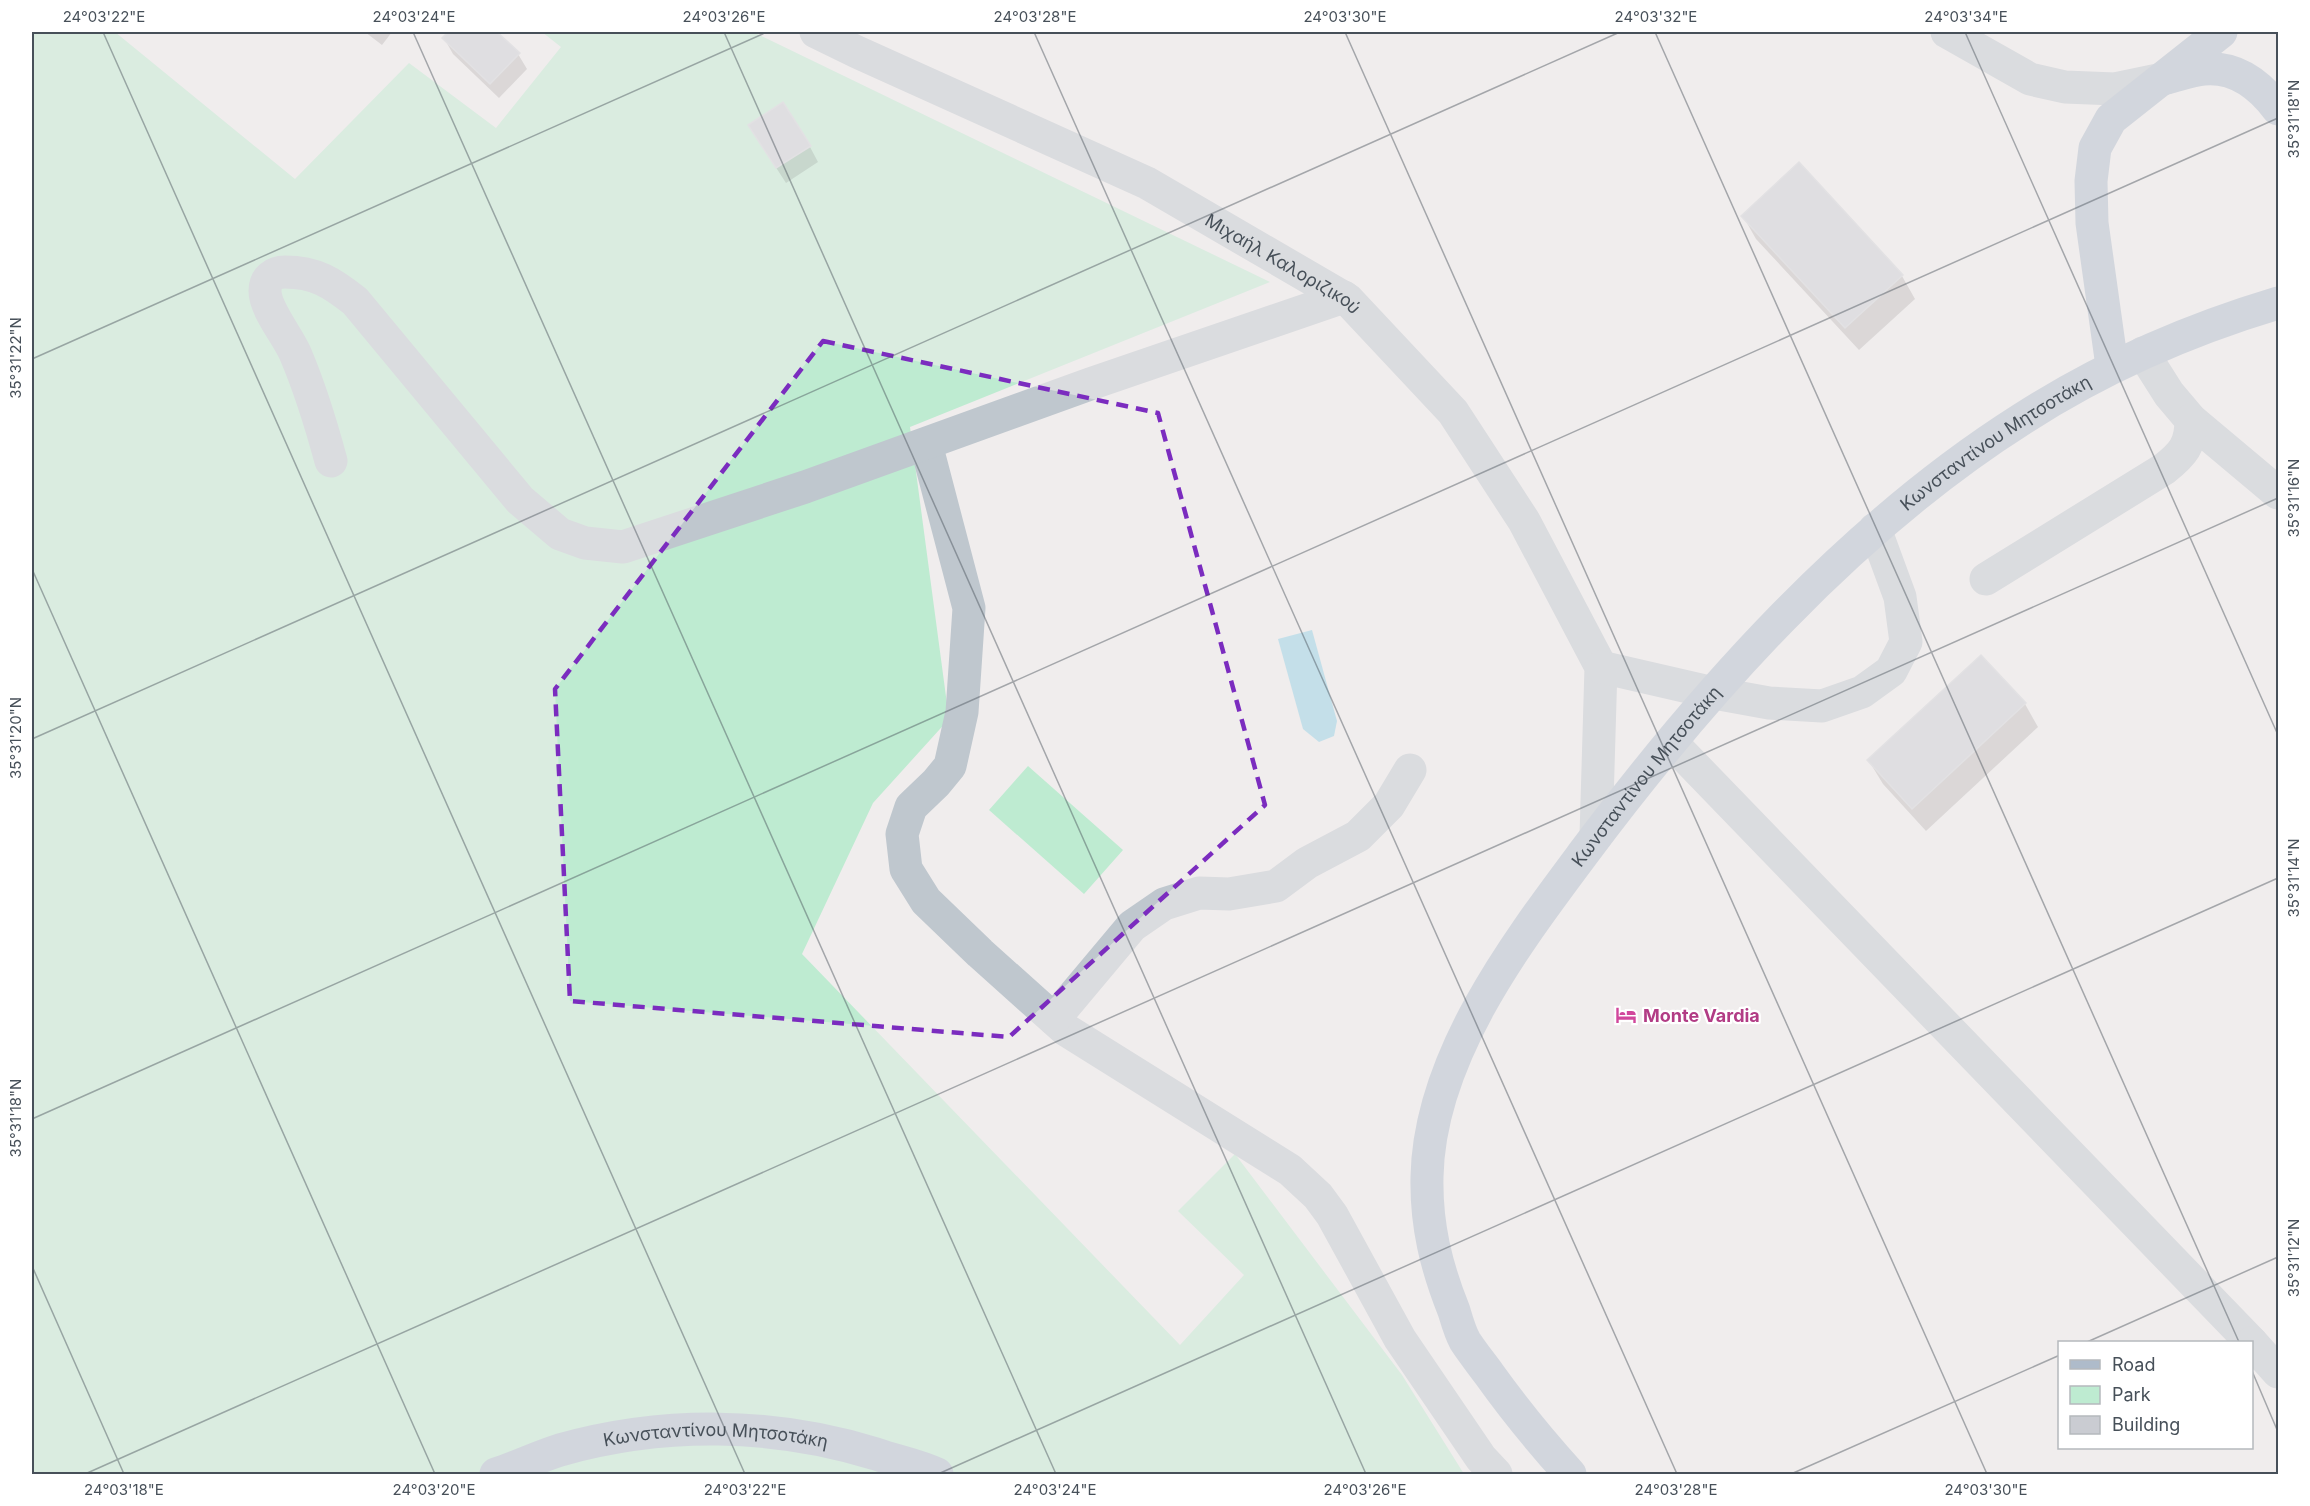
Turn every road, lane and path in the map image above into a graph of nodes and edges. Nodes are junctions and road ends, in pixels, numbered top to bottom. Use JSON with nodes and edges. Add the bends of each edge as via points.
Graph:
{"nodes":[{"id":1,"x":816,"y":32,"type":"edge"},
{"id":2,"x":1947,"y":32,"type":"edge"},
{"id":3,"x":2221,"y":32,"type":"edge"},
{"id":4,"x":2163,"y":79,"type":"junction"},
{"id":5,"x":2278,"y":109,"type":"edge"},
{"id":6,"x":1344,"y":297,"type":"junction"},
{"id":7,"x":2278,"y":303,"type":"edge"},
{"id":8,"x":2143,"y":353,"type":"junction"},
{"id":9,"x":2112,"y":366,"type":"junction"},
{"id":10,"x":2191,"y":420,"type":"junction"},
{"id":11,"x":926,"y":444,"type":"junction"},
{"id":12,"x":331,"y":461,"type":"dead end"},
{"id":13,"x":2278,"y":493,"type":"edge"},
{"id":14,"x":1875,"y":530,"type":"junction"},
{"id":15,"x":1986,"y":579,"type":"dead end"},
{"id":16,"x":1600,"y":667,"type":"junction"},
{"id":17,"x":1714,"y":693,"type":"junction"},
{"id":18,"x":1671,"y":742,"type":"junction"},
{"id":19,"x":1410,"y":770,"type":"dead end"},
{"id":20,"x":1596,"y":836,"type":"junction"},
{"id":21,"x":1054,"y":1019,"type":"junction"},
{"id":22,"x":2249,"y":1341,"type":"edge"},
{"id":23,"x":2253,"y":1345,"type":"edge"},
{"id":24,"x":2278,"y":1372,"type":"edge"},
{"id":25,"x":496,"y":1474,"type":"edge"},
{"id":26,"x":937,"y":1474,"type":"edge"},
{"id":27,"x":1496,"y":1474,"type":"edge"},
{"id":28,"x":1570,"y":1474,"type":"edge"}],
"edges":[{"from":1,"to":6,"type":"street","name":"Μιχαήλ Καλοριζικού","via":[[1147,183]]},
{"from":2,"to":4,"type":"street","via":[[2030,79],[2065,87],[2115,89]]},
{"from":3,"to":4,"type":"main road"},
{"from":4,"to":5,"type":"main road","via":[[2204,69],[2225,70],[2242,75],[2266,93]]},
{"from":4,"to":9,"type":"main road","via":[[2111,119],[2095,148],[2092,223]]},
{"from":6,"to":11,"type":"street"},
{"from":6,"to":16,"type":"street","name":"Μιχαήλ Καλοριζικού","via":[[1454,412],[1524,522]]},
{"from":7,"to":8,"type":"main road","name":"Κωνσταντίνου Μητσοτάκη"},
{"from":8,"to":9,"type":"main road","name":"Κωνσταντίνου Μητσοτάκη"},
{"from":8,"to":10,"type":"street"},
{"from":9,"to":14,"type":"main road","name":"Κωνσταντίνου Μητσοτάκη","via":[[2021,419],[1951,468]]},
{"from":10,"to":13,"type":"street"},
{"from":10,"to":15,"type":"street","via":[[2191,438],[2179,457],[2164,469]]},
{"from":11,"to":12,"type":"street","via":[[624,547],[585,543],[560,534],[520,500],[355,301],[336,286],[305,272],[277,272],[268,280],[266,300],[294,351],[320,417]]},
{"from":11,"to":21,"type":"street","via":[[969,608],[962,711],[950,766],[911,807],[903,834],[906,869],[926,901]]},
{"from":14,"to":17,"type":"main road","name":"Κωνσταντίνου Μητσοτάκη","via":[[1753,648]]},
{"from":14,"to":17,"type":"street","via":[[1900,597],[1906,642],[1891,671],[1862,692],[1822,706],[1769,703]]},
{"from":16,"to":17,"type":"street"},
{"from":16,"to":20,"type":"street","name":"Μιχαήλ Καλοριζικού"},
{"from":17,"to":18,"type":"main road","name":"Κωνσταντίνου Μητσοτάκη"},
{"from":18,"to":20,"type":"main road","name":"Κωνσταντίνου Μητσοτάκη"},
{"from":18,"to":22,"type":"street"},
{"from":19,"to":21,"type":"street","via":[[1389,805],[1358,836],[1276,885],[1229,894],[1199,893],[1156,909],[1132,926]]},
{"from":20,"to":28,"type":"main road","name":"Κωνσταντίνου Μητσοτάκη","via":[[1506,962],[1465,1036],[1444,1080],[1430,1136],[1427,1175],[1428,1215],[1439,1273],[1465,1340],[1517,1413]]},
{"from":21,"to":27,"type":"street","via":[[1290,1170],[1318,1196],[1400,1339]]},
{"from":23,"to":24,"type":"street"},
{"from":25,"to":26,"type":"main road","name":"Κωνσταντίνου Μητσοτάκη","via":[[560,1450],[635,1434],[716,1428],[783,1433],[845,1445]]}]}
